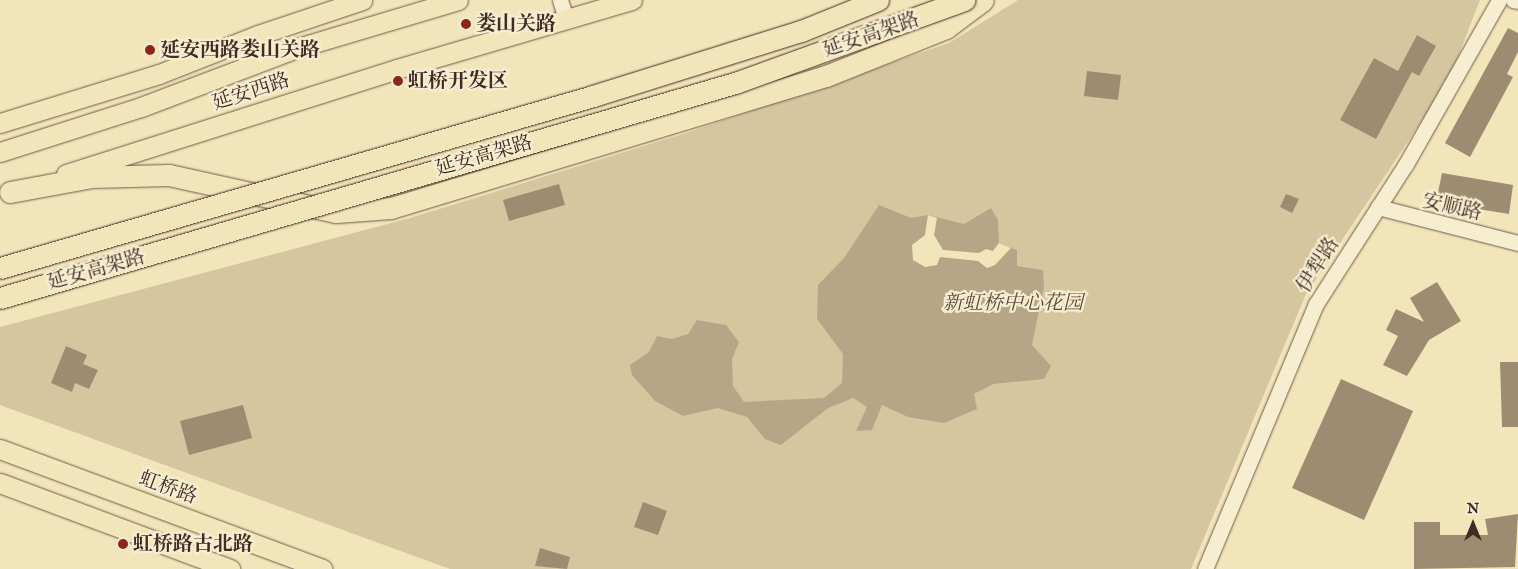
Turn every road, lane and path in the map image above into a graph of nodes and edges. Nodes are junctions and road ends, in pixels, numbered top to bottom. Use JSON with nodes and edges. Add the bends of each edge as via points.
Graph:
{"nodes":[{"id":1,"x":362,"y":0,"type":"edge"},
{"id":2,"x":458,"y":0,"type":"edge"},
{"id":3,"x":560,"y":0,"type":"edge"},
{"id":4,"x":632,"y":0,"type":"edge"},
{"id":5,"x":878,"y":0,"type":"edge"},
{"id":6,"x":964,"y":0,"type":"edge"},
{"id":7,"x":983,"y":0,"type":"edge"},
{"id":8,"x":1499,"y":0,"type":"edge"},
{"id":9,"x":1513,"y":0,"type":"edge"},
{"id":10,"x":1518,"y":1,"type":"edge"},
{"id":11,"x":566,"y":19,"type":"junction"},
{"id":12,"x":0,"y":123,"type":"edge"},
{"id":13,"x":0,"y":152,"type":"edge"},
{"id":14,"x":5,"y":193,"type":"edge"},
{"id":15,"x":1378,"y":207,"type":"junction"},
{"id":16,"x":1518,"y":242,"type":"edge"},
{"id":17,"x":0,"y":268,"type":"edge"},
{"id":18,"x":0,"y":298,"type":"edge"},
{"id":19,"x":0,"y":449,"type":"edge"},
{"id":20,"x":0,"y":483,"type":"edge"},
{"id":21,"x":230,"y":569,"type":"edge"},
{"id":22,"x":322,"y":569,"type":"edge"},
{"id":23,"x":1205,"y":569,"type":"edge"}],
"edges":[{"from":1,"to":12,"type":"main road","via":[[276,28],[159,74]]},
{"from":2,"to":13,"type":"main road","name":"延安西路","via":[[294,49],[141,107]]},
{"from":3,"to":11,"type":"street"},
{"from":4,"to":11,"type":"main road","name":"延安西路"},
{"from":5,"to":17,"type":"highway","name":"延安高架路","bridge":true,"via":[[801,31],[602,93]]},
{"from":6,"to":18,"type":"highway","name":"延安高架路","bridge":true,"via":[[735,83]]},
{"from":7,"to":14,"type":"highway","via":[[946,28],[826,76],[391,208],[360,212],[299,206],[169,175],[91,177]]},
{"from":8,"to":15,"type":"street","name":"伊犁路"},
{"from":9,"to":10,"type":"street"},
{"from":11,"to":14,"type":"main road","name":"延安西路"},
{"from":15,"to":16,"type":"street","name":"安顺路"},
{"from":15,"to":23,"type":"street","name":"伊犁路","via":[[1316,304]]},
{"from":19,"to":22,"type":"main road","name":"虹桥路"},
{"from":20,"to":21,"type":"main road"}]}
